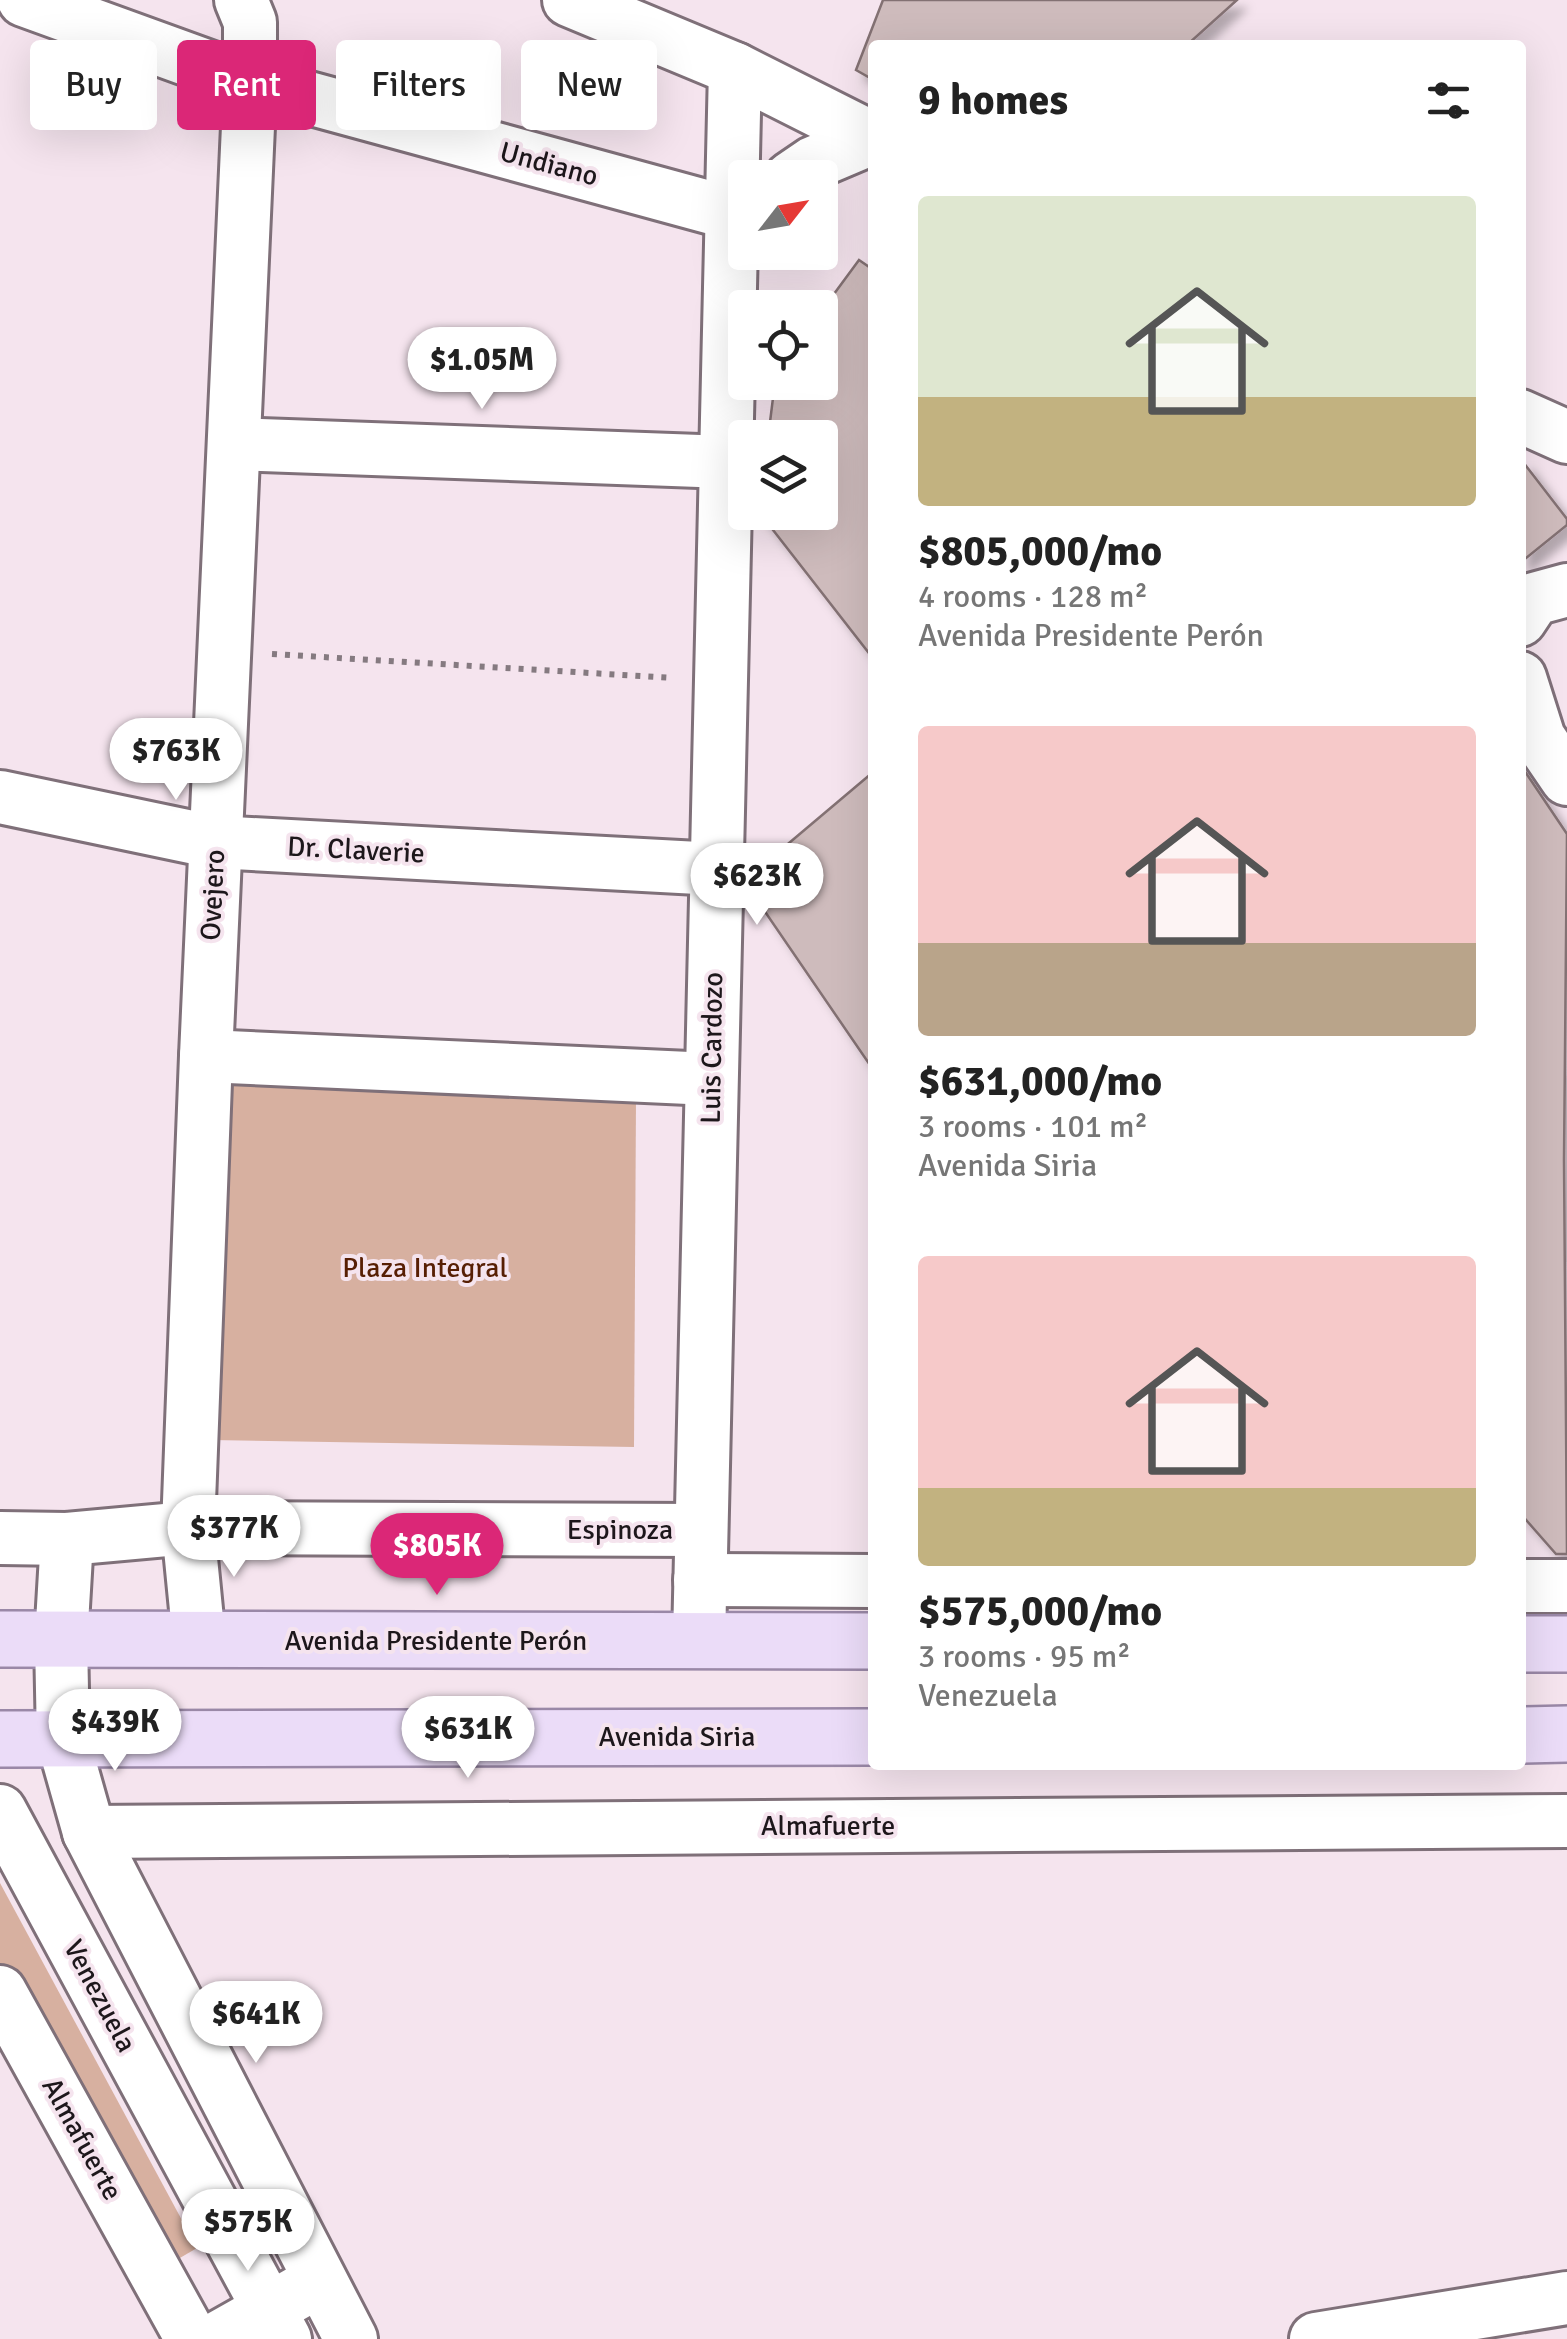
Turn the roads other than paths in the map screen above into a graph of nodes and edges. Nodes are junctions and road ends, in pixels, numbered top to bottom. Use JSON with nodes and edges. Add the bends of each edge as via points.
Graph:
{"nodes":[{"id":1,"x":24,"y":0,"type":"edge"},
{"id":2,"x":241,"y":0,"type":"edge"},
{"id":3,"x":569,"y":0,"type":"edge"},
{"id":4,"x":250,"y":40,"type":"edge"},
{"id":5,"x":177,"y":56,"type":"edge"},
{"id":6,"x":735,"y":69,"type":"junction"},
{"id":7,"x":316,"y":99,"type":"edge"},
{"id":8,"x":248,"y":130,"type":"edge"},
{"id":9,"x":868,"y":136,"type":"edge"},
{"id":10,"x":868,"y":138,"type":"edge"},
{"id":11,"x":738,"y":160,"type":"edge"},
{"id":12,"x":818,"y":160,"type":"edge"},
{"id":13,"x":728,"y":208,"type":"edge"},
{"id":14,"x":736,"y":270,"type":"edge"},
{"id":15,"x":1526,"y":419,"type":"edge"},
{"id":16,"x":1567,"y":436,"type":"edge"},
{"id":17,"x":235,"y":444,"type":"junction"},
{"id":18,"x":727,"y":462,"type":"junction"},
{"id":19,"x":1567,"y":590,"type":"edge"},
{"id":20,"x":1526,"y":611,"type":"edge"},
{"id":21,"x":1526,"y":696,"type":"edge"},
{"id":22,"x":1567,"y":779,"type":"edge"},
{"id":23,"x":0,"y":797,"type":"edge"},
{"id":24,"x":216,"y":842,"type":"junction"},
{"id":25,"x":717,"y":869,"type":"junction"},
{"id":26,"x":206,"y":1056,"type":"junction"},
{"id":27,"x":711,"y":1079,"type":"junction"},
{"id":28,"x":188,"y":1528,"type":"junction"},
{"id":29,"x":0,"y":1538,"type":"edge"},
{"id":30,"x":67,"y":1539,"type":"junction"},
{"id":31,"x":700,"y":1555,"type":"junction"},
{"id":32,"x":868,"y":1580,"type":"edge"},
{"id":33,"x":1526,"y":1586,"type":"edge"},
{"id":34,"x":1567,"y":1586,"type":"edge"},
{"id":35,"x":0,"y":1639,"type":"edge"},
{"id":36,"x":61,"y":1640,"type":"junction"},
{"id":37,"x":199,"y":1640,"type":"junction"},
{"id":38,"x":698,"y":1641,"type":"junction"},
{"id":39,"x":868,"y":1642,"type":"edge"},
{"id":40,"x":1526,"y":1644,"type":"edge"},
{"id":41,"x":1567,"y":1644,"type":"edge"},
{"id":42,"x":1567,"y":1734,"type":"edge"},
{"id":43,"x":1526,"y":1735,"type":"edge"},
{"id":44,"x":868,"y":1737,"type":"edge"},
{"id":45,"x":0,"y":1739,"type":"edge"},
{"id":46,"x":62,"y":1740,"type":"junction"},
{"id":47,"x":0,"y":1811,"type":"edge"},
{"id":48,"x":1567,"y":1821,"type":"edge"},
{"id":49,"x":89,"y":1832,"type":"junction"},
{"id":50,"x":0,"y":1992,"type":"edge"},
{"id":51,"x":320,"y":2281,"type":"junction"},
{"id":52,"x":1567,"y":2298,"type":"edge"},
{"id":53,"x":278,"y":2324,"type":"edge"},
{"id":54,"x":1451,"y":2328,"type":"edge"},
{"id":55,"x":192,"y":2339,"type":"edge"},
{"id":56,"x":216,"y":2339,"type":"edge"},
{"id":57,"x":352,"y":2339,"type":"edge"},
{"id":58,"x":1316,"y":2339,"type":"edge"}],
"edges":[{"from":1,"to":5,"type":"street","name":"Undiano"},
{"from":2,"to":4,"type":"street","name":"Ovejero"},
{"from":3,"to":6,"type":"street"},
{"from":6,"to":9,"type":"street"},
{"from":6,"to":11,"type":"street","name":"Luis Cardozo"},
{"from":7,"to":13,"type":"street","name":"Undiano"},
{"from":8,"to":17,"type":"street","name":"Ovejero"},
{"from":10,"to":12,"type":"street"},
{"from":14,"to":18,"type":"street","name":"Luis Cardozo"},
{"from":15,"to":16,"type":"street"},
{"from":17,"to":18,"type":"street"},
{"from":17,"to":24,"type":"street","name":"Ovejero"},
{"from":18,"to":25,"type":"street","name":"Luis Cardozo"},
{"from":19,"to":20,"type":"street","via":[[1534,599]]},
{"from":21,"to":22,"type":"street","via":[[1540,738]]},
{"from":23,"to":24,"type":"street","name":"Dr. Claverie"},
{"from":24,"to":25,"type":"street","name":"Dr. Claverie"},
{"from":24,"to":26,"type":"street","name":"Ovejero"},
{"from":25,"to":27,"type":"street","name":"Luis Cardozo"},
{"from":26,"to":27,"type":"street"},
{"from":26,"to":28,"type":"street","name":"Ovejero"},
{"from":27,"to":31,"type":"street","name":"Luis Cardozo"},
{"from":28,"to":30,"type":"street","name":"Espinoza"},
{"from":28,"to":31,"type":"street","name":"Espinoza"},
{"from":28,"to":37,"type":"street","name":"Ovejero"},
{"from":29,"to":30,"type":"street","name":"Espinoza"},
{"from":30,"to":36,"type":"street"},
{"from":31,"to":32,"type":"street","name":"Espinoza"},
{"from":31,"to":38,"type":"street","name":"Luis Cardozo"},
{"from":33,"to":34,"type":"street"},
{"from":35,"to":36,"type":"main road","name":"Avenida Presidente Perón"},
{"from":36,"to":37,"type":"main road","name":"Avenida Presidente Perón"},
{"from":36,"to":46,"type":"street"},
{"from":37,"to":38,"type":"main road","name":"Avenida Presidente Perón"},
{"from":38,"to":39,"type":"main road","name":"Avenida Presidente Perón"},
{"from":40,"to":41,"type":"main road"},
{"from":42,"to":43,"type":"main road"},
{"from":44,"to":46,"type":"main road","name":"Avenida Siria"},
{"from":45,"to":46,"type":"main road"},
{"from":46,"to":49,"type":"street"},
{"from":47,"to":53,"type":"street","name":"Venezuela"},
{"from":48,"to":49,"type":"street","name":"Almafuerte"},
{"from":49,"to":51,"type":"street"},
{"from":50,"to":55,"type":"street","name":"Almafuerte"},
{"from":51,"to":53,"type":"street"},
{"from":51,"to":57,"type":"street"},
{"from":52,"to":54,"type":"street"},
{"from":53,"to":56,"type":"street"},
{"from":54,"to":58,"type":"street"}]}
